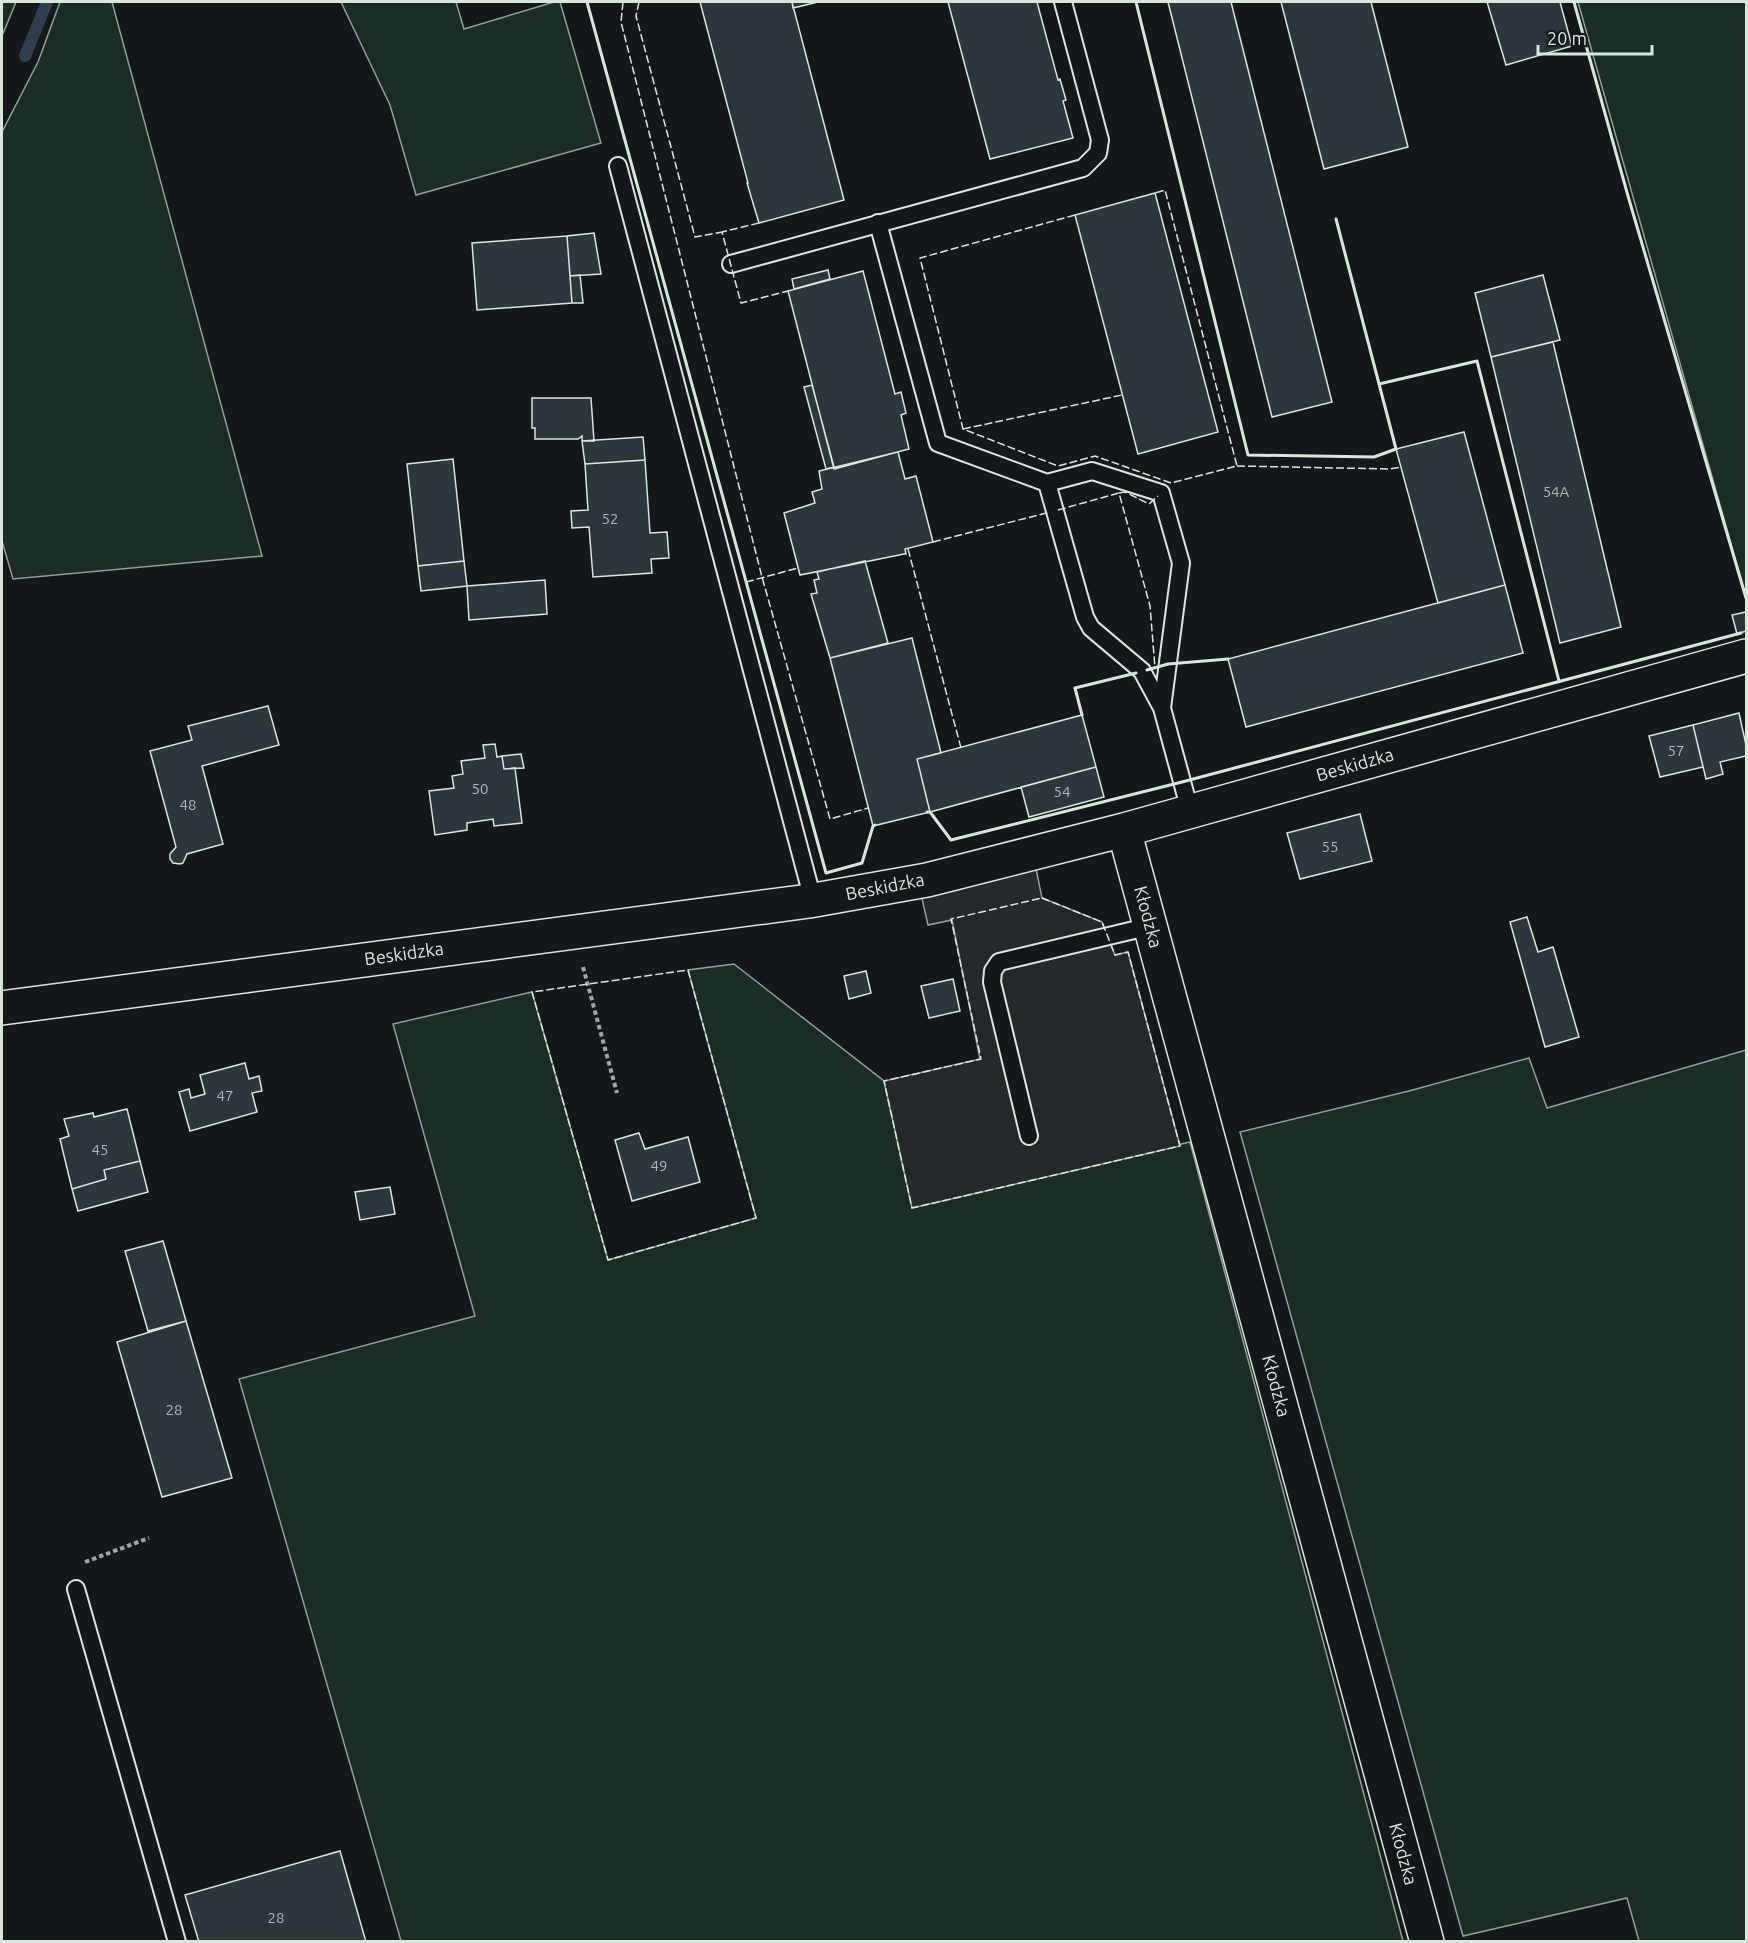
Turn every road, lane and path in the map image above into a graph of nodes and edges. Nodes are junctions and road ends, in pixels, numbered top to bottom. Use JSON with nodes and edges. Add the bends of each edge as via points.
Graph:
{"nodes":[{"id":1,"x":1063,"y":2,"type":"edge"},
{"id":2,"x":618,"y":166,"type":"dead end"},
{"id":3,"x":878,"y":223,"type":"junction"},
{"id":4,"x":731,"y":264,"type":"dead end"},
{"id":5,"x":1047,"y":483,"type":"junction"},
{"id":6,"x":1746,"y":656,"type":"edge"},
{"id":7,"x":1162,"y":708,"type":"junction"},
{"id":8,"x":1190,"y":811,"type":"junction"},
{"id":9,"x":1124,"y":830,"type":"junction"},
{"id":10,"x":813,"y":900,"type":"junction"},
{"id":11,"x":1151,"y":926,"type":"junction"},
{"id":12,"x":574,"y":932,"type":"junction"},
{"id":13,"x":2,"y":1008,"type":"edge"},
{"id":14,"x":617,"y":1093,"type":"dead end"},
{"id":15,"x":1029,"y":1136,"type":"dead end"},
{"id":16,"x":149,"y":1538,"type":"dead end"},
{"id":17,"x":76,"y":1589,"type":"joint"},
{"id":18,"x":177,"y":1941,"type":"edge"},
{"id":19,"x":1427,"y":1941,"type":"edge"}],
"edges":[{"from":1,"to":3,"type":"lane","via":[[1100,140],[1098,153],[1083,168]]},
{"from":2,"to":10,"type":"lane"},
{"from":3,"to":4,"type":"lane"},
{"from":3,"to":5,"type":"lane","via":[[938,443]]},
{"from":5,"to":7,"type":"lane","via":[[1085,617],[1091,627],[1143,671]]},
{"from":5,"to":7,"type":"lane","via":[[1092,471],[1161,494],[1182,563]]},
{"from":6,"to":8,"type":"street","name":"Beskidzka"},
{"from":7,"to":8,"type":"lane"},
{"from":8,"to":9,"type":"street","name":"Beskidzka"},
{"from":9,"to":10,"type":"street","name":"Beskidzka","via":[[927,880]]},
{"from":9,"to":11,"type":"street","name":"Kłodzka"},
{"from":10,"to":12,"type":"street","name":"Beskidzka"},
{"from":11,"to":15,"type":"lane","via":[[999,962],[993,971],[992,982]]},
{"from":11,"to":19,"type":"street","name":"Kłodzka"},
{"from":12,"to":13,"type":"street","name":"Beskidzka"},
{"from":12,"to":14,"type":"path"},
{"from":16,"to":17,"type":"path","via":[[87,1560],[76,1572]]},
{"from":17,"to":18,"type":"lane"}]}
